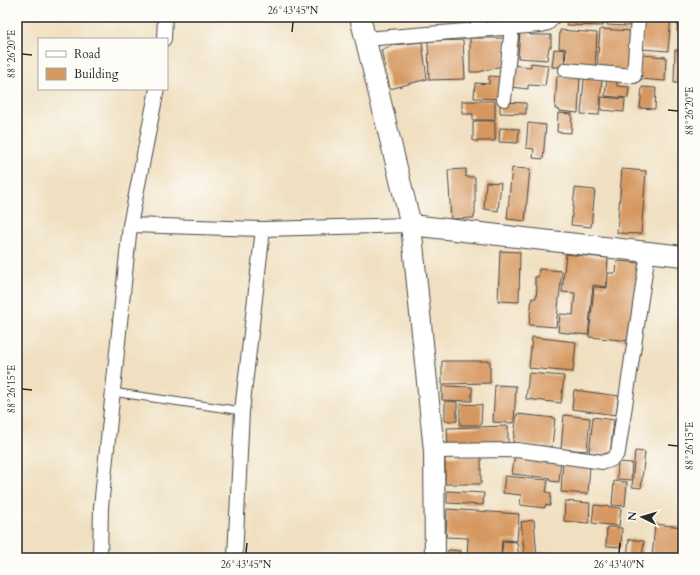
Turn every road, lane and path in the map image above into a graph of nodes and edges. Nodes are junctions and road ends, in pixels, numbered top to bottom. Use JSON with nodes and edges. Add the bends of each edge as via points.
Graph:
{"nodes":[{"id":1,"x":165,"y":17,"type":"edge"},
{"id":2,"x":360,"y":17,"type":"edge"},
{"id":3,"x":554,"y":17,"type":"edge"},
{"id":4,"x":638,"y":17,"type":"edge"},
{"id":5,"x":478,"y":23,"type":"edge"},
{"id":6,"x":512,"y":27,"type":"junction"},
{"id":7,"x":164,"y":38,"type":"edge"},
{"id":8,"x":365,"y":39,"type":"junction"},
{"id":9,"x":566,"y":70,"type":"dead end"},
{"id":10,"x":157,"y":90,"type":"edge"},
{"id":11,"x":504,"y":99,"type":"dead end"},
{"id":12,"x":130,"y":225,"type":"junction"},
{"id":13,"x":411,"y":225,"type":"junction"},
{"id":14,"x":263,"y":229,"type":"junction"},
{"id":15,"x":648,"y":252,"type":"junction"},
{"id":16,"x":683,"y":256,"type":"edge"},
{"id":17,"x":112,"y":392,"type":"junction"},
{"id":18,"x":242,"y":411,"type":"junction"},
{"id":19,"x":434,"y":451,"type":"junction"},
{"id":20,"x":100,"y":558,"type":"edge"},
{"id":21,"x":235,"y":558,"type":"edge"},
{"id":22,"x":435,"y":558,"type":"edge"}],
"edges":[{"from":1,"to":7,"type":"street"},
{"from":2,"to":8,"type":"street"},
{"from":3,"to":6,"type":"street","via":[[541,25]]},
{"from":4,"to":9,"type":"street","via":[[634,76]]},
{"from":5,"to":6,"type":"street"},
{"from":5,"to":8,"type":"street"},
{"from":6,"to":11,"type":"street"},
{"from":8,"to":13,"type":"street"},
{"from":10,"to":12,"type":"street"},
{"from":12,"to":14,"type":"street"},
{"from":12,"to":17,"type":"street"},
{"from":13,"to":14,"type":"street"},
{"from":13,"to":15,"type":"street"},
{"from":13,"to":19,"type":"street"},
{"from":14,"to":18,"type":"street"},
{"from":15,"to":16,"type":"street"},
{"from":15,"to":19,"type":"street","via":[[616,456],[608,462],[603,462],[517,450]]},
{"from":17,"to":18,"type":"lane"},
{"from":17,"to":20,"type":"street","via":[[101,507]]},
{"from":18,"to":21,"type":"street"},
{"from":19,"to":22,"type":"street"}]}
